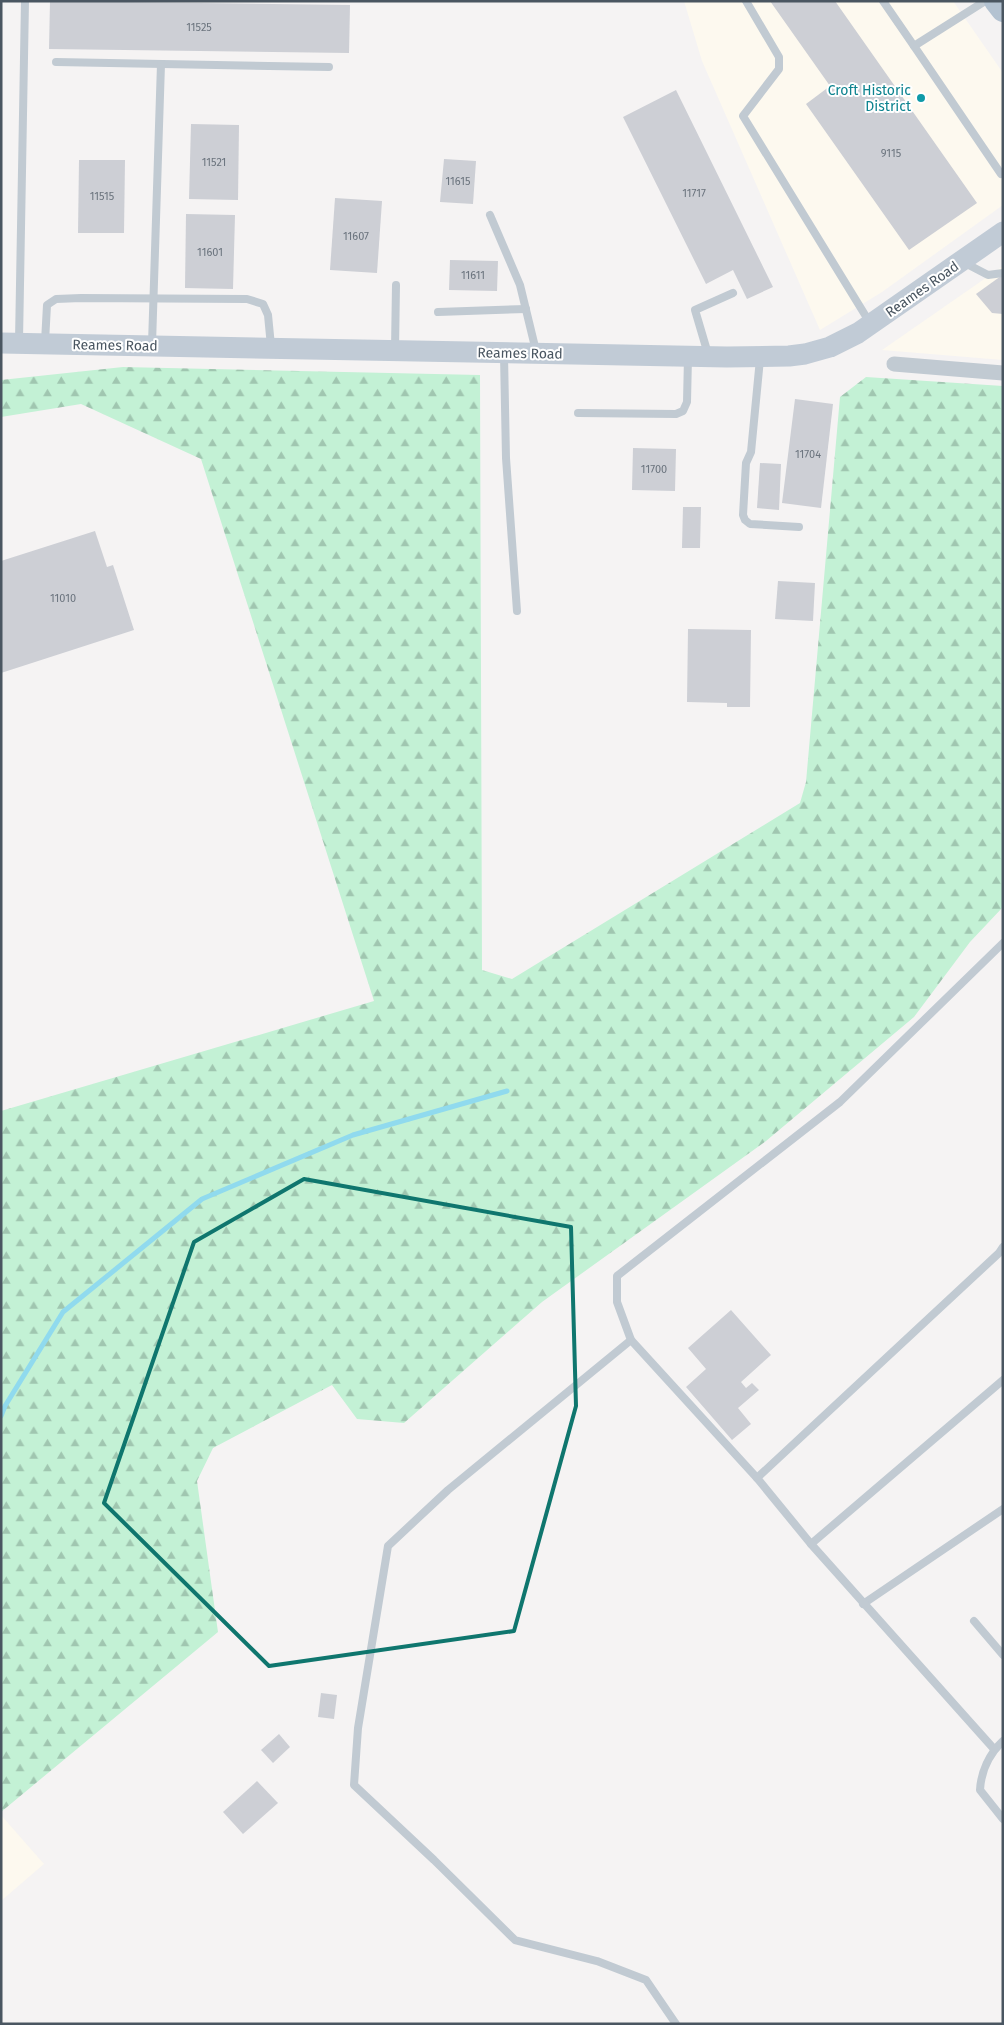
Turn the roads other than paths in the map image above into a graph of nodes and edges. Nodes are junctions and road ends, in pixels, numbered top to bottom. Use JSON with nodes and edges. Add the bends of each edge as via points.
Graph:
{"nodes":[{"id":1,"x":25,"y":1,"type":"edge"},
{"id":2,"x":746,"y":1,"type":"edge"},
{"id":3,"x":883,"y":1,"type":"edge"},
{"id":4,"x":985,"y":1,"type":"edge"},
{"id":5,"x":996,"y":1,"type":"edge"},
{"id":6,"x":1003,"y":10,"type":"edge"},
{"id":7,"x":914,"y":46,"type":"junction"},
{"id":8,"x":56,"y":62,"type":"dead end"},
{"id":9,"x":161,"y":64,"type":"junction"},
{"id":10,"x":329,"y":67,"type":"dead end"},
{"id":11,"x":1001,"y":174,"type":"dead end"},
{"id":12,"x":490,"y":215,"type":"dead end"},
{"id":13,"x":1003,"y":232,"type":"edge"},
{"id":14,"x":962,"y":262,"type":"junction"},
{"id":15,"x":1003,"y":272,"type":"edge"},
{"id":16,"x":396,"y":285,"type":"dead end"},
{"id":17,"x":732,"y":293,"type":"dead end"},
{"id":18,"x":154,"y":298,"type":"junction"},
{"id":19,"x":526,"y":309,"type":"junction"},
{"id":20,"x":438,"y":312,"type":"dead end"},
{"id":21,"x":871,"y":324,"type":"junction"},
{"id":22,"x":10,"y":343,"type":"edge"},
{"id":23,"x":45,"y":344,"type":"junction"},
{"id":24,"x":151,"y":346,"type":"junction"},
{"id":25,"x":271,"y":348,"type":"junction"},
{"id":26,"x":395,"y":351,"type":"junction"},
{"id":27,"x":504,"y":353,"type":"junction"},
{"id":28,"x":537,"y":353,"type":"junction"},
{"id":29,"x":698,"y":356,"type":"junction"},
{"id":30,"x":760,"y":357,"type":"junction"},
{"id":31,"x":894,"y":364,"type":"dead end"},
{"id":32,"x":1003,"y":373,"type":"edge"},
{"id":33,"x":578,"y":413,"type":"dead end"},
{"id":34,"x":799,"y":527,"type":"dead end"},
{"id":35,"x":517,"y":611,"type":"dead end"},
{"id":36,"x":1003,"y":943,"type":"edge"},
{"id":37,"x":1003,"y":1247,"type":"edge"},
{"id":38,"x":631,"y":1340,"type":"junction"},
{"id":39,"x":1003,"y":1380,"type":"edge"},
{"id":40,"x":757,"y":1478,"type":"junction"},
{"id":41,"x":1003,"y":1509,"type":"edge"},
{"id":42,"x":811,"y":1544,"type":"junction"},
{"id":43,"x":863,"y":1604,"type":"junction"},
{"id":44,"x":974,"y":1621,"type":"dead end"},
{"id":45,"x":1003,"y":1655,"type":"edge"},
{"id":46,"x":1003,"y":1741,"type":"edge"},
{"id":47,"x":994,"y":1749,"type":"junction"},
{"id":48,"x":1003,"y":1819,"type":"edge"},
{"id":49,"x":676,"y":2024,"type":"edge"}],
"edges":[{"from":1,"to":22,"type":"lane"},
{"from":2,"to":21,"type":"lane","via":[[780,57],[779,68],[743,116]]},
{"from":3,"to":7,"type":"lane"},
{"from":4,"to":7,"type":"lane"},
{"from":5,"to":6,"type":"main road"},
{"from":7,"to":11,"type":"lane"},
{"from":8,"to":9,"type":"lane"},
{"from":9,"to":10,"type":"lane"},
{"from":9,"to":18,"type":"lane"},
{"from":12,"to":19,"type":"lane","via":[[520,285]]},
{"from":13,"to":14,"type":"main road","name":"Reames Road"},
{"from":14,"to":15,"type":"lane","via":[[988,275]]},
{"from":14,"to":21,"type":"main road","name":"Reames Road"},
{"from":16,"to":26,"type":"lane"},
{"from":17,"to":29,"type":"lane","via":[[695,310]]},
{"from":18,"to":23,"type":"lane","via":[[56,299],[47,305]]},
{"from":18,"to":24,"type":"lane"},
{"from":18,"to":25,"type":"lane","via":[[247,299],[263,304],[268,315]]},
{"from":19,"to":20,"type":"lane"},
{"from":19,"to":28,"type":"lane"},
{"from":21,"to":30,"type":"main road","name":"Reames Road","via":[[830,347],[805,354]]},
{"from":22,"to":23,"type":"main road","name":"Reames Road"},
{"from":23,"to":24,"type":"main road","name":"Reames Road"},
{"from":24,"to":25,"type":"main road","name":"Reames Road"},
{"from":25,"to":26,"type":"main road","name":"Reames Road"},
{"from":26,"to":27,"type":"main road","name":"Reames Road"},
{"from":27,"to":28,"type":"main road","name":"Reames Road"},
{"from":27,"to":35,"type":"lane","via":[[506,458]]},
{"from":28,"to":29,"type":"main road","name":"Reames Road"},
{"from":29,"to":30,"type":"main road","name":"Reames Road"},
{"from":29,"to":33,"type":"lane","via":[[683,411],[676,414]]},
{"from":30,"to":34,"type":"lane","via":[[752,452],[746,462],[743,515],[750,524]]},
{"from":31,"to":32,"type":"street"},
{"from":36,"to":38,"type":"lane","via":[[840,1102],[617,1276],[617,1302]]},
{"from":37,"to":40,"type":"lane"},
{"from":38,"to":40,"type":"lane"},
{"from":38,"to":49,"type":"lane","via":[[448,1490],[388,1546],[358,1728],[354,1785],[515,1940],[597,1961],[646,1980]]},
{"from":39,"to":42,"type":"lane"},
{"from":40,"to":42,"type":"lane"},
{"from":41,"to":43,"type":"lane"},
{"from":42,"to":43,"type":"lane"},
{"from":43,"to":47,"type":"lane"},
{"from":44,"to":45,"type":"lane"},
{"from":46,"to":47,"type":"lane"},
{"from":47,"to":48,"type":"lane","via":[[981,1776],[980,1790]]}]}
